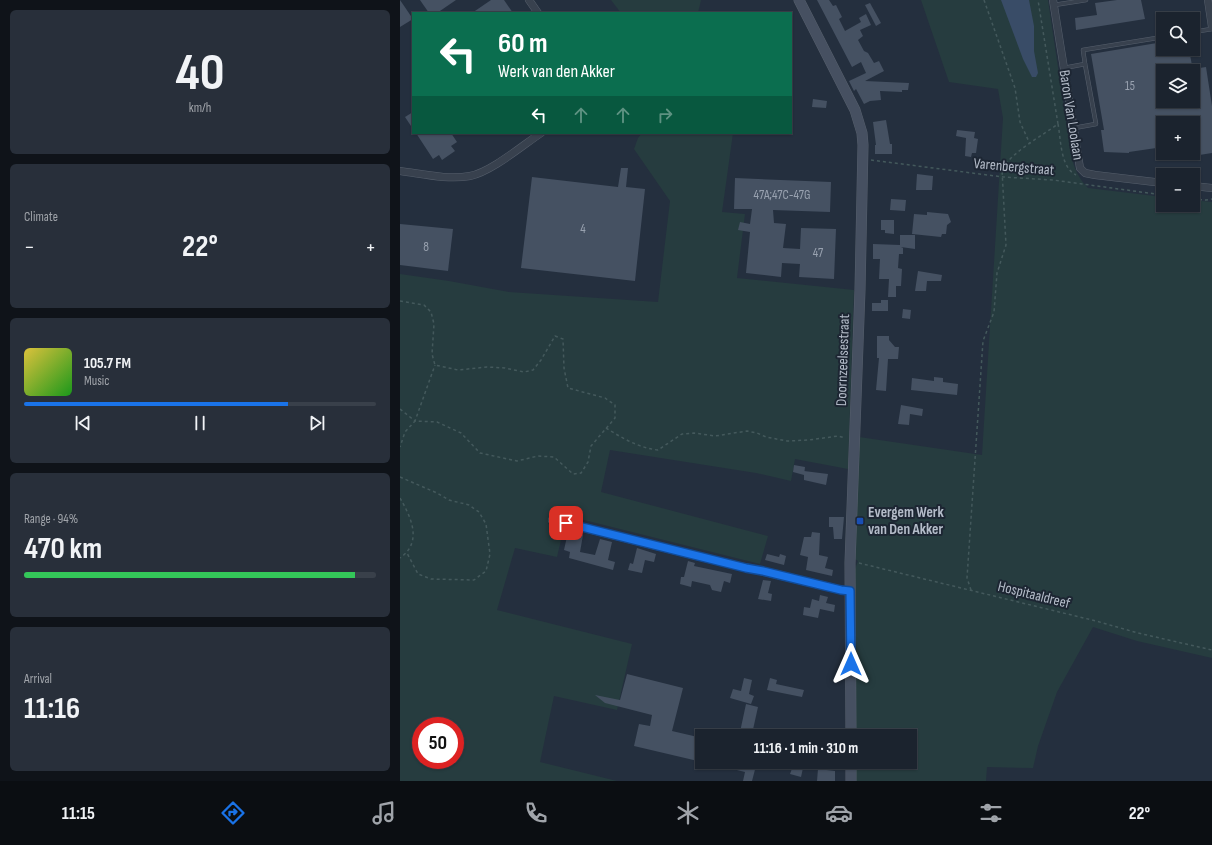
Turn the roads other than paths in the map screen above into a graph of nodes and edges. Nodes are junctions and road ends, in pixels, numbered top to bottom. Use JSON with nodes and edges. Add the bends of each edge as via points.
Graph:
{"nodes":[{"id":1,"x":529,"y":0,"type":"edge"},
{"id":2,"x":799,"y":0,"type":"edge"},
{"id":3,"x":1086,"y":0,"type":"edge"},
{"id":4,"x":1208,"y":0,"type":"edge"},
{"id":5,"x":1054,"y":2,"type":"edge"},
{"id":6,"x":537,"y":12,"type":"edge"},
{"id":7,"x":1212,"y":28,"type":"edge"},
{"id":8,"x":1200,"y":31,"type":"edge"},
{"id":9,"x":1156,"y":38,"type":"edge"},
{"id":10,"x":1085,"y":64,"type":"junction"},
{"id":11,"x":1064,"y":68,"type":"junction"},
{"id":12,"x":1073,"y":128,"type":"junction"},
{"id":13,"x":540,"y":134,"type":"edge"},
{"id":14,"x":400,"y":171,"type":"edge"},
{"id":15,"x":1156,"y":182,"type":"edge"},
{"id":16,"x":1200,"y":187,"type":"edge"},
{"id":17,"x":1212,"y":188,"type":"edge"},
{"id":18,"x":552,"y":520,"type":"dead end"},
{"id":19,"x":850,"y":591,"type":"junction"},
{"id":20,"x":851,"y":729,"type":"edge"},
{"id":21,"x":851,"y":769,"type":"edge"},
{"id":22,"x":851,"y":781,"type":"edge"}],
"edges":[{"from":1,"to":6,"type":"street"},
{"from":2,"to":19,"type":"main road","name":"Doornzeelsestraat","via":[[855,110],[862,133]]},
{"from":3,"to":5,"type":"lane"},
{"from":4,"to":7,"type":"street"},
{"from":5,"to":11,"type":"street","name":"Baron Van Loolaan"},
{"from":7,"to":8,"type":"lane"},
{"from":9,"to":10,"type":"lane","via":[[1083,50]]},
{"from":10,"to":11,"type":"lane"},
{"from":10,"to":12,"type":"lane","via":[[1096,124]]},
{"from":11,"to":12,"type":"street","name":"Baron Van Loolaan"},
{"from":12,"to":15,"type":"street","name":"Baron Van Loolaan","via":[[1080,168],[1085,173]]},
{"from":13,"to":14,"type":"street","via":[[488,169],[471,176],[453,178]]},
{"from":16,"to":17,"type":"street"},
{"from":18,"to":19,"type":"street","via":[[711,560]]},
{"from":19,"to":20,"type":"main road","name":"Doornzeelsestraat"},
{"from":21,"to":22,"type":"main road"}]}
